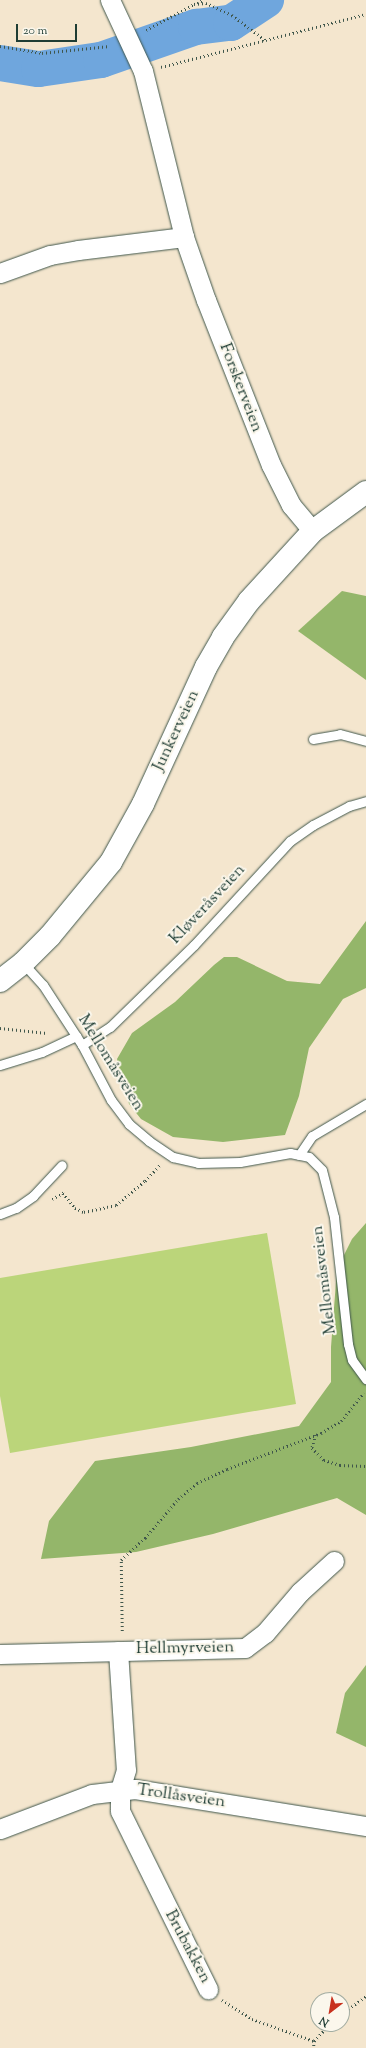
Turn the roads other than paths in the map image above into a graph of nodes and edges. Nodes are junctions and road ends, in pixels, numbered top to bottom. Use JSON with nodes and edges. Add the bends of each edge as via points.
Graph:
{"nodes":[{"id":1,"x":110,"y":0,"type":"edge"},
{"id":2,"x":184,"y":237,"type":"junction"},
{"id":3,"x":0,"y":273,"type":"edge"},
{"id":4,"x":366,"y":492,"type":"edge"},
{"id":5,"x":313,"y":531,"type":"junction"},
{"id":6,"x":313,"y":739,"type":"dead end"},
{"id":7,"x":366,"y":741,"type":"edge"},
{"id":8,"x":366,"y":801,"type":"edge"},
{"id":9,"x":23,"y":963,"type":"junction"},
{"id":10,"x":0,"y":981,"type":"edge"},
{"id":11,"x":73,"y":1038,"type":"junction"},
{"id":12,"x":82,"y":1045,"type":"junction"},
{"id":13,"x":0,"y":1065,"type":"edge"},
{"id":14,"x":366,"y":1104,"type":"edge"},
{"id":15,"x":299,"y":1155,"type":"junction"},
{"id":16,"x":62,"y":1165,"type":"dead end"},
{"id":17,"x":0,"y":1214,"type":"edge"},
{"id":18,"x":366,"y":1379,"type":"edge"},
{"id":19,"x":334,"y":1561,"type":"dead end"},
{"id":20,"x":118,"y":1651,"type":"junction"},
{"id":21,"x":0,"y":1654,"type":"edge"},
{"id":22,"x":120,"y":1790,"type":"junction"},
{"id":23,"x":366,"y":1826,"type":"edge"},
{"id":24,"x":0,"y":1828,"type":"edge"},
{"id":25,"x":208,"y":1989,"type":"road end"}],
"edges":[{"from":1,"to":2,"type":"street","name":"Forskerveien","via":[[136,58]]},
{"from":2,"to":3,"type":"street","via":[[50,255]]},
{"from":2,"to":5,"type":"street","name":"Forskerveien","via":[[270,465],[291,506]]},
{"from":4,"to":5,"type":"street","name":"Junkerveien"},
{"from":5,"to":9,"type":"street","name":"Junkerveien","via":[[248,601],[223,637],[206,667],[143,804],[111,862],[72,912]]},
{"from":6,"to":7,"type":"lane","via":[[340,734]]},
{"from":8,"to":12,"type":"lane","name":"Kløveråsveien","via":[[349,806],[313,824],[290,842],[194,945],[110,1027]]},
{"from":9,"to":10,"type":"street","name":"Junkerveien"},
{"from":9,"to":11,"type":"lane","name":"Mellomåsveien","via":[[43,985]]},
{"from":11,"to":12,"type":"lane","name":"Mellomåsveien"},
{"from":11,"to":13,"type":"lane","via":[[42,1052]]},
{"from":12,"to":15,"type":"lane","name":"Mellomåsveien","via":[[111,1100],[129,1124],[167,1153],[198,1163],[220,1164],[267,1159],[290,1153]]},
{"from":14,"to":15,"type":"lane","via":[[312,1136]]},
{"from":15,"to":18,"type":"lane","name":"Mellomåsveien","via":[[310,1157],[322,1170],[328,1186],[348,1344],[352,1360]]},
{"from":16,"to":17,"type":"lane","via":[[33,1196],[16,1208]]},
{"from":19,"to":20,"type":"street","name":"Hellmyrveien","via":[[300,1592],[265,1633],[245,1648]]},
{"from":20,"to":21,"type":"street","name":"Hellmyrveien"},
{"from":20,"to":22,"type":"street","name":"Brubakken","via":[[126,1770]]},
{"from":22,"to":23,"type":"street","name":"Trollåsveien","via":[[135,1789]]},
{"from":22,"to":24,"type":"street","name":"Trollåsveien","via":[[92,1794]]},
{"from":22,"to":25,"type":"street","name":"Brubakken","via":[[120,1812]]}]}
